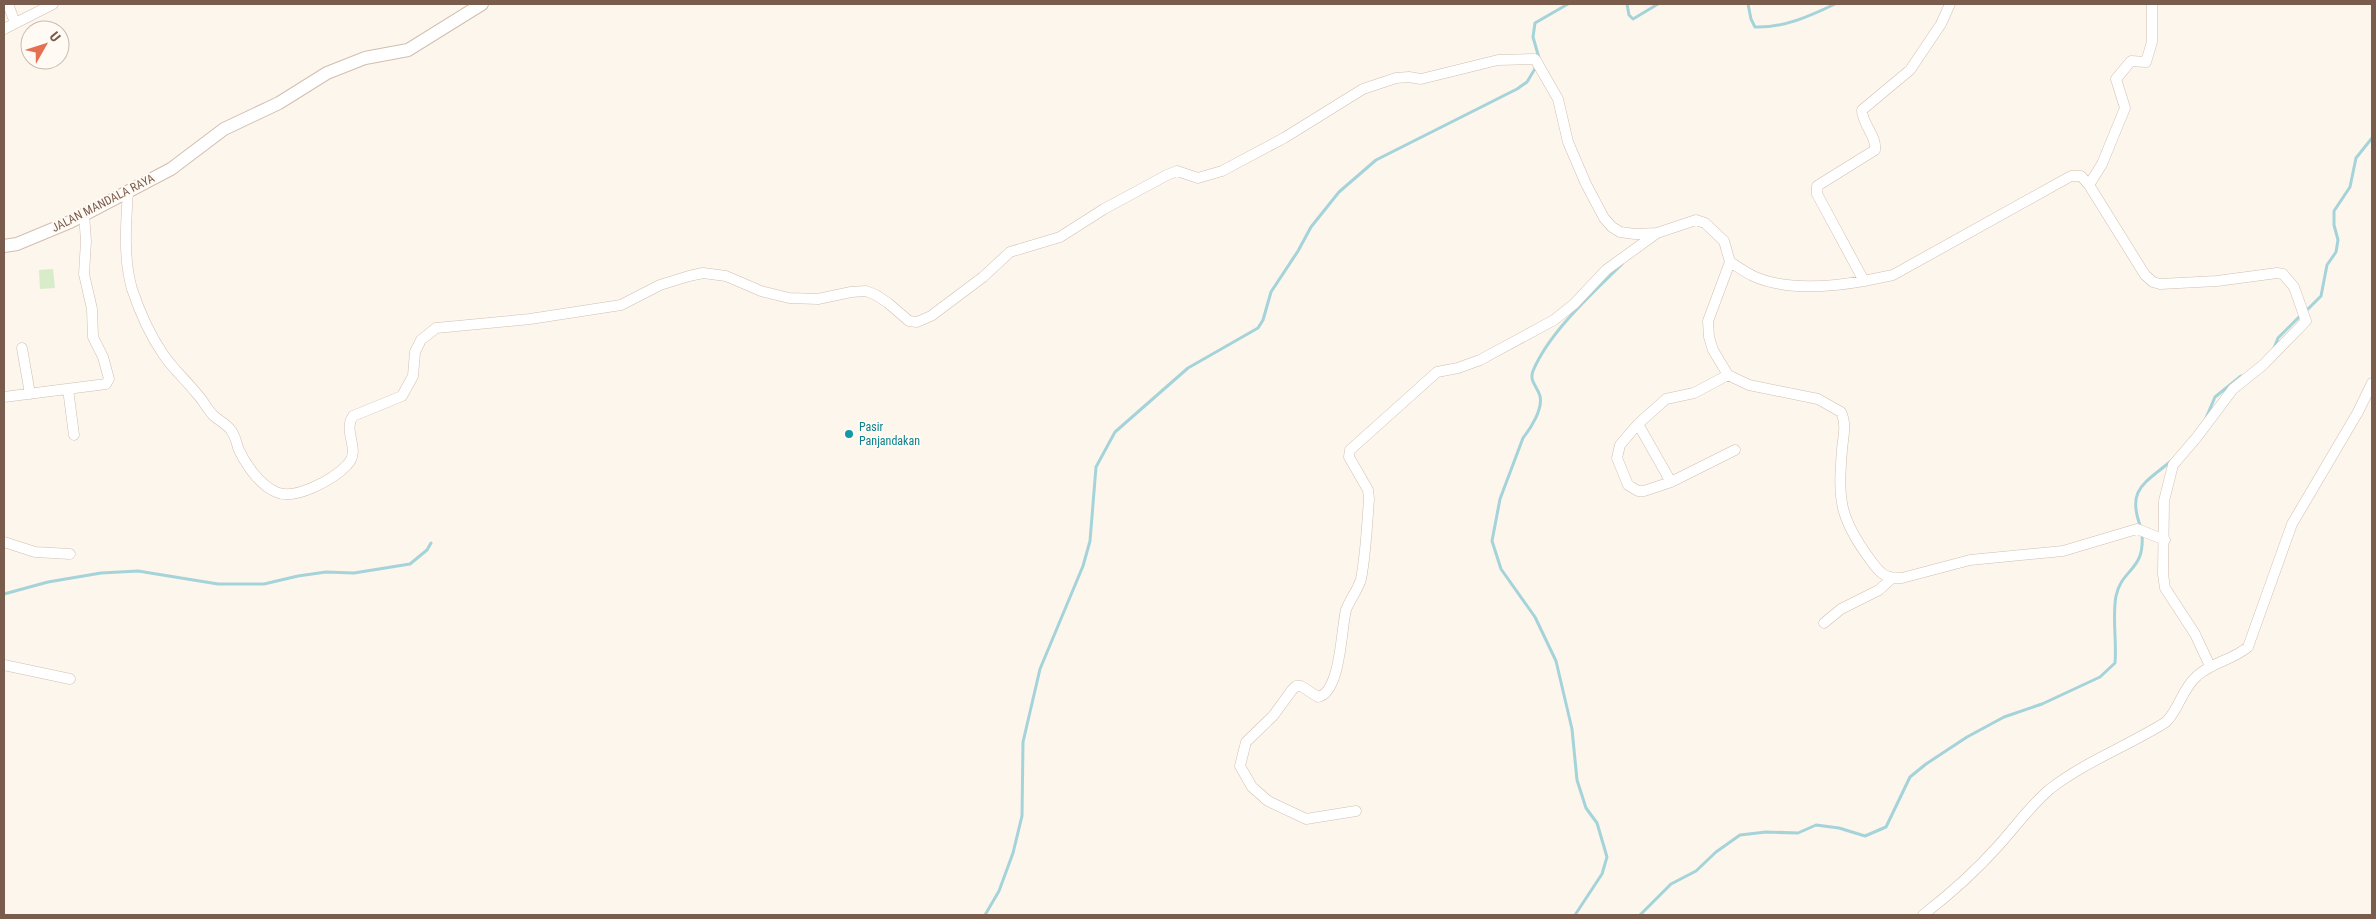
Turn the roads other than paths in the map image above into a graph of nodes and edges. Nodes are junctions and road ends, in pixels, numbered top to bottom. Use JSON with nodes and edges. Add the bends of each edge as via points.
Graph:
{"nodes":[{"id":1,"x":8,"y":4,"type":"edge"},
{"id":2,"x":53,"y":4,"type":"edge"},
{"id":3,"x":482,"y":4,"type":"edge"},
{"id":4,"x":1950,"y":4,"type":"edge"},
{"id":5,"x":2152,"y":4,"type":"edge"},
{"id":6,"x":15,"y":24,"type":"junction"},
{"id":7,"x":4,"y":29,"type":"edge"},
{"id":8,"x":2090,"y":185,"type":"junction"},
{"id":9,"x":128,"y":191,"type":"junction"},
{"id":10,"x":84,"y":214,"type":"junction"},
{"id":11,"x":1657,"y":232,"type":"junction"},
{"id":12,"x":4,"y":245,"type":"edge"},
{"id":13,"x":1730,"y":262,"type":"junction"},
{"id":14,"x":1864,"y":282,"type":"junction"},
{"id":15,"x":22,"y":348,"type":"dead end"},
{"id":16,"x":1728,"y":375,"type":"junction"},
{"id":17,"x":2372,"y":383,"type":"edge"},
{"id":18,"x":68,"y":388,"type":"junction"},
{"id":19,"x":30,"y":394,"type":"junction"},
{"id":20,"x":4,"y":397,"type":"edge"},
{"id":21,"x":1638,"y":424,"type":"junction"},
{"id":22,"x":74,"y":435,"type":"dead end"},
{"id":23,"x":1735,"y":450,"type":"dead end"},
{"id":24,"x":1671,"y":482,"type":"junction"},
{"id":25,"x":2165,"y":540,"type":"junction"},
{"id":26,"x":4,"y":542,"type":"edge"},
{"id":27,"x":70,"y":554,"type":"dead end"},
{"id":28,"x":1891,"y":579,"type":"junction"},
{"id":29,"x":1824,"y":623,"type":"dead end"},
{"id":30,"x":4,"y":665,"type":"edge"},
{"id":31,"x":2210,"y":666,"type":"junction"},
{"id":32,"x":70,"y":679,"type":"dead end"},
{"id":33,"x":1356,"y":811,"type":"dead end"},
{"id":34,"x":1923,"y":915,"type":"edge"}],
"edges":[{"from":1,"to":6,"type":"street"},
{"from":2,"to":6,"type":"street"},
{"from":3,"to":9,"type":"street","name":"JALAN MANDALA RAYA","via":[[413,48],[348,63],[312,82],[263,112],[224,129],[171,169]]},
{"from":4,"to":14,"type":"street","via":[[1941,24],[1910,70],[1862,110],[1875,150],[1817,186],[1817,194]]},
{"from":5,"to":8,"type":"street","via":[[2152,42],[2146,62],[2131,61],[2116,79],[2124,108]]},
{"from":6,"to":7,"type":"street"},
{"from":8,"to":14,"type":"street","via":[[2080,176],[2071,176],[1893,275]]},
{"from":8,"to":25,"type":"street","via":[[2145,275],[2153,282],[2217,281],[2283,274],[2294,287],[2306,321],[2234,389],[2173,464],[2164,500]]},
{"from":9,"to":10,"type":"street","name":"JALAN MANDALA RAYA"},
{"from":9,"to":11,"type":"street","via":[[128,268],[132,288],[153,337],[213,415],[230,428],[246,462],[263,483],[277,492],[293,495],[308,490],[347,466],[354,451],[348,426],[350,420],[402,396],[413,376],[415,352],[427,333],[436,328],[530,319],[621,304],[660,285],[703,273],[726,276],[761,291],[789,298],[818,299],[866,291],[888,303],[909,321],[917,322],[983,277],[1010,252],[1060,237],[1104,209],[1177,171],[1198,178],[1222,171],[1284,138],[1363,89],[1396,78],[1421,79],[1498,60],[1534,59],[1558,99],[1568,142],[1604,218],[1620,232]]},
{"from":10,"to":12,"type":"street","name":"JALAN MANDALA RAYA","via":[[17,244]]},
{"from":10,"to":18,"type":"street","via":[[84,274],[92,310],[93,338],[109,379],[106,384]]},
{"from":11,"to":13,"type":"street","via":[[1696,220],[1705,223],[1724,241]]},
{"from":11,"to":33,"type":"street","via":[[1606,270],[1554,320],[1480,360],[1437,372],[1350,450],[1349,457],[1368,490],[1369,499],[1361,578],[1346,609],[1338,662],[1328,691],[1318,696],[1296,686],[1273,716],[1246,742],[1240,766],[1252,787],[1268,801],[1306,819]]},
{"from":13,"to":14,"type":"street","via":[[1770,281],[1816,287]]},
{"from":13,"to":16,"type":"street","via":[[1708,321],[1711,343]]},
{"from":15,"to":19,"type":"street"},
{"from":16,"to":21,"type":"street","via":[[1694,393],[1670,396]]},
{"from":16,"to":28,"type":"street","via":[[1749,385],[1818,398],[1841,412],[1845,425],[1839,473],[1842,511],[1876,568]]},
{"from":17,"to":31,"type":"street","via":[[2292,524],[2248,647],[2237,657]]},
{"from":18,"to":19,"type":"street"},
{"from":18,"to":22,"type":"street"},
{"from":19,"to":20,"type":"street"},
{"from":21,"to":24,"type":"street"},
{"from":21,"to":24,"type":"street","via":[[1618,451],[1618,466],[1628,485],[1644,491]]},
{"from":23,"to":24,"type":"street"},
{"from":25,"to":28,"type":"street","via":[[2137,529],[2063,552],[1970,560]]},
{"from":25,"to":31,"type":"street","via":[[2165,588],[2195,634]]},
{"from":26,"to":27,"type":"street","via":[[35,552]]},
{"from":28,"to":29,"type":"street","via":[[1880,590],[1841,609]]},
{"from":30,"to":32,"type":"street"},
{"from":31,"to":34,"type":"street","via":[[2186,689],[2175,714],[2166,722],[2051,789],[2034,803],[1961,883]]}]}
